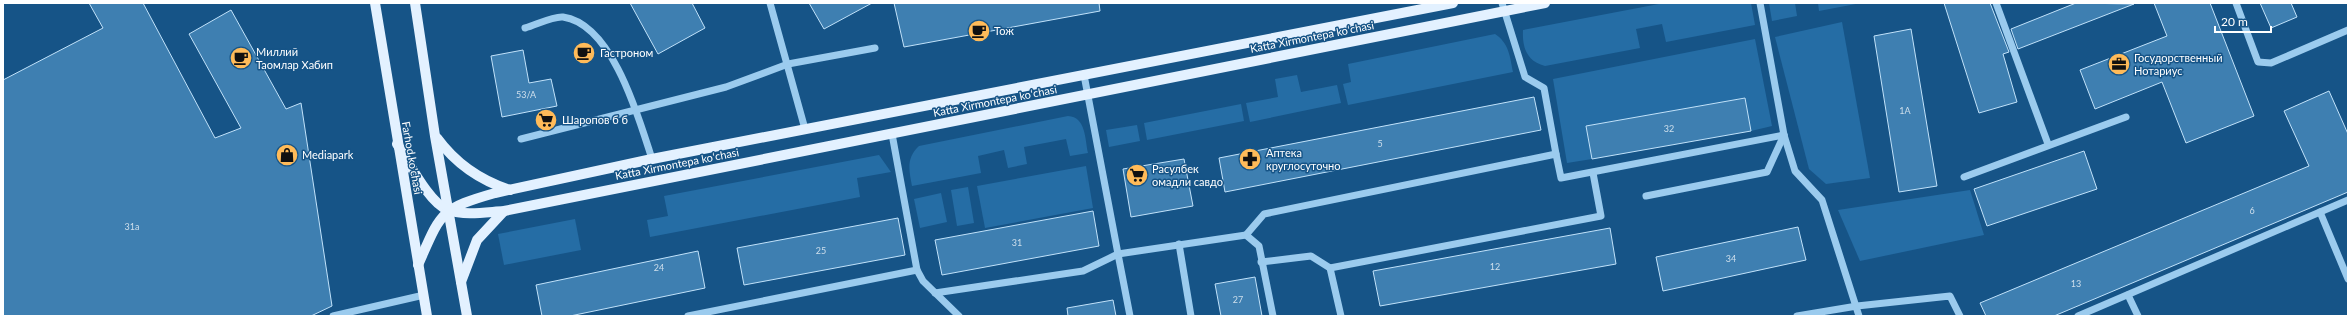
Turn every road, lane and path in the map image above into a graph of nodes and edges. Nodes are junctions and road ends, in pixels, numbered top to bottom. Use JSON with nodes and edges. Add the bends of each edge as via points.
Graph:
{"nodes":[{"id":1,"x":375,"y":3,"type":"edge"},
{"id":2,"x":415,"y":3,"type":"edge"},
{"id":3,"x":770,"y":3,"type":"edge"},
{"id":4,"x":1453,"y":3,"type":"edge"},
{"id":5,"x":1545,"y":3,"type":"edge"},
{"id":6,"x":1760,"y":3,"type":"edge"},
{"id":7,"x":1996,"y":3,"type":"edge"},
{"id":8,"x":2236,"y":3,"type":"edge"},
{"id":9,"x":1503,"y":7,"type":"edge"},
{"id":10,"x":525,"y":28,"type":"dead end"},
{"id":11,"x":2348,"y":30,"type":"edge"},
{"id":12,"x":875,"y":48,"type":"dead end"},
{"id":13,"x":788,"y":64,"type":"junction"},
{"id":14,"x":1084,"y":75,"type":"junction"},
{"id":15,"x":1088,"y":94,"type":"junction"},
{"id":16,"x":636,"y":110,"type":"junction"},
{"id":17,"x":2126,"y":117,"type":"dead end"},
{"id":18,"x":805,"y":129,"type":"junction"},
{"id":19,"x":892,"y":134,"type":"junction"},
{"id":20,"x":1784,"y":135,"type":"junction"},
{"id":21,"x":435,"y":136,"type":"junction"},
{"id":22,"x":521,"y":139,"type":"dead end"},
{"id":23,"x":397,"y":144,"type":"junction"},
{"id":24,"x":2048,"y":144,"type":"junction"},
{"id":25,"x":1556,"y":154,"type":"junction"},
{"id":26,"x":652,"y":159,"type":"junction"},
{"id":27,"x":1593,"y":173,"type":"junction"},
{"id":28,"x":1964,"y":177,"type":"dead end"},
{"id":29,"x":510,"y":190,"type":"junction"},
{"id":30,"x":1646,"y":196,"type":"dead end"},
{"id":31,"x":2348,"y":200,"type":"edge"},
{"id":32,"x":448,"y":210,"type":"junction"},
{"id":33,"x":504,"y":211,"type":"junction"},
{"id":34,"x":2320,"y":212,"type":"junction"},
{"id":35,"x":1246,"y":235,"type":"junction"},
{"id":36,"x":1179,"y":244,"type":"junction"},
{"id":37,"x":1118,"y":254,"type":"junction"},
{"id":38,"x":1261,"y":262,"type":"junction"},
{"id":39,"x":418,"y":264,"type":"junction"},
{"id":40,"x":1330,"y":268,"type":"junction"},
{"id":41,"x":917,"y":270,"type":"junction"},
{"id":42,"x":2348,"y":280,"type":"edge"},
{"id":43,"x":461,"y":282,"type":"junction"},
{"id":44,"x":935,"y":293,"type":"junction"},
{"id":45,"x":424,"y":295,"type":"junction"},
{"id":46,"x":2128,"y":295,"type":"junction"},
{"id":47,"x":1857,"y":306,"type":"junction"},
{"id":48,"x":332,"y":316,"type":"edge"},
{"id":49,"x":427,"y":316,"type":"edge"},
{"id":50,"x":467,"y":316,"type":"edge"},
{"id":51,"x":688,"y":316,"type":"edge"},
{"id":52,"x":959,"y":316,"type":"edge"},
{"id":53,"x":1130,"y":316,"type":"edge"},
{"id":54,"x":1191,"y":316,"type":"edge"},
{"id":55,"x":1273,"y":316,"type":"edge"},
{"id":56,"x":1342,"y":316,"type":"edge"},
{"id":57,"x":1797,"y":316,"type":"edge"},
{"id":58,"x":1859,"y":316,"type":"edge"},
{"id":59,"x":1960,"y":316,"type":"edge"},
{"id":60,"x":2078,"y":316,"type":"edge"},
{"id":61,"x":2138,"y":316,"type":"edge"}],
"edges":[{"from":1,"to":23,"type":"main road","name":"Farhod ko'chasi"},
{"from":2,"to":21,"type":"main road"},
{"from":3,"to":13,"type":"lane"},
{"from":4,"to":14,"type":"main road","name":"Katta Xirmontepa koʻchasi"},
{"from":5,"to":9,"type":"main road","name":"Katta Xirmontepa koʻchasi"},
{"from":6,"to":20,"type":"lane"},
{"from":7,"to":24,"type":"lane"},
{"from":8,"to":11,"type":"lane","via":[[2258,62],[2264,64]]},
{"from":9,"to":15,"type":"main road","name":"Katta Xirmontepa koʻchasi"},
{"from":9,"to":25,"type":"lane","via":[[1525,77],[1544,88]]},
{"from":10,"to":16,"type":"lane","via":[[562,17],[586,25],[602,43],[631,94]]},
{"from":12,"to":13,"type":"lane"},
{"from":13,"to":16,"type":"lane","via":[[726,87]]},
{"from":13,"to":18,"type":"lane"},
{"from":14,"to":15,"type":"lane"},
{"from":14,"to":18,"type":"main road","name":"Katta Xirmontepa koʻchasi"},
{"from":15,"to":19,"type":"main road","name":"Katta Xirmontepa koʻchasi"},
{"from":15,"to":37,"type":"lane"},
{"from":16,"to":22,"type":"lane"},
{"from":16,"to":26,"type":"lane"},
{"from":17,"to":24,"type":"lane"},
{"from":18,"to":26,"type":"main road","name":"Katta Xirmontepa koʻchasi"},
{"from":19,"to":33,"type":"main road","name":"Katta Xirmontepa koʻchasi"},
{"from":19,"to":41,"type":"lane"},
{"from":20,"to":27,"type":"lane"},
{"from":20,"to":30,"type":"lane","via":[[1767,172]]},
{"from":20,"to":47,"type":"lane","via":[[1795,171],[1822,200]]},
{"from":21,"to":29,"type":"main road","via":[[451,157],[472,174]]},
{"from":21,"to":32,"type":"main road"},
{"from":23,"to":32,"type":"main road","name":"Katta Xirmontepa koʻchasi","via":[[435,202]]},
{"from":23,"to":39,"type":"main road","name":"Farhod ko'chasi"},
{"from":24,"to":28,"type":"lane"},
{"from":25,"to":27,"type":"lane","via":[[1561,178]]},
{"from":25,"to":35,"type":"lane","via":[[1264,214]]},
{"from":26,"to":29,"type":"main road","name":"Katta Xirmontepa koʻchasi"},
{"from":27,"to":40,"type":"lane","via":[[1601,216]]},
{"from":29,"to":32,"type":"main road","name":"Katta Xirmontepa koʻchasi","via":[[470,200]]},
{"from":31,"to":34,"type":"lane"},
{"from":32,"to":33,"type":"main road","name":"Katta Xirmontepa koʻchasi","via":[[473,214]]},
{"from":32,"to":39,"type":"main road","name":"Katta Xirmontepa koʻchasi","via":[[437,222]]},
{"from":32,"to":43,"type":"main road"},
{"from":33,"to":43,"type":"main road","via":[[477,240]]},
{"from":34,"to":42,"type":"lane"},
{"from":34,"to":46,"type":"lane"},
{"from":35,"to":36,"type":"lane"},
{"from":35,"to":38,"type":"lane","via":[[1259,246]]},
{"from":36,"to":37,"type":"lane"},
{"from":36,"to":54,"type":"lane"},
{"from":37,"to":44,"type":"lane","via":[[1083,271]]},
{"from":37,"to":53,"type":"lane"},
{"from":38,"to":40,"type":"lane","via":[[1311,256]]},
{"from":38,"to":55,"type":"lane"},
{"from":39,"to":45,"type":"main road","name":"Farhod ko'chasi"},
{"from":40,"to":56,"type":"lane"},
{"from":41,"to":44,"type":"lane","via":[[923,281]]},
{"from":41,"to":51,"type":"lane"},
{"from":43,"to":50,"type":"main road"},
{"from":44,"to":52,"type":"lane"},
{"from":45,"to":48,"type":"lane"},
{"from":45,"to":49,"type":"main road","name":"Farhod ko'chasi"},
{"from":46,"to":60,"type":"lane"},
{"from":46,"to":61,"type":"lane"},
{"from":47,"to":57,"type":"lane"},
{"from":47,"to":58,"type":"lane"},
{"from":47,"to":59,"type":"lane","via":[[1950,296]]}]}
